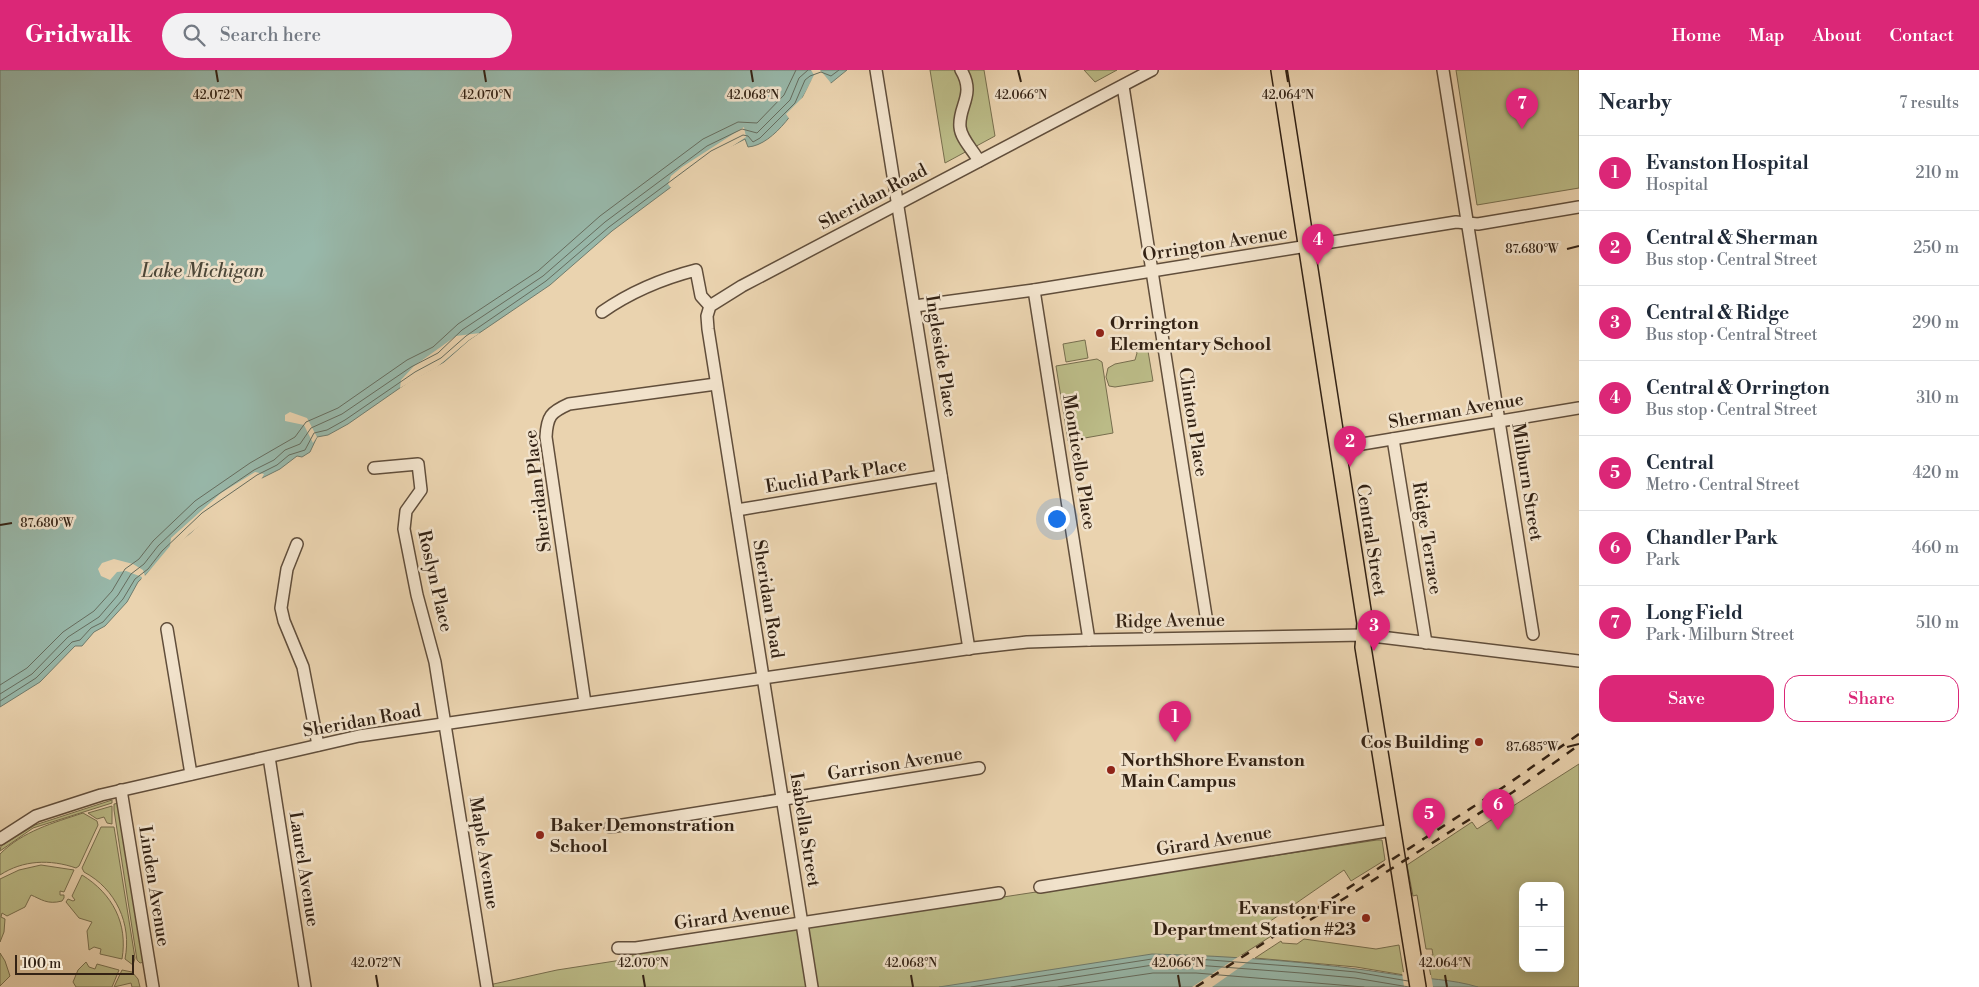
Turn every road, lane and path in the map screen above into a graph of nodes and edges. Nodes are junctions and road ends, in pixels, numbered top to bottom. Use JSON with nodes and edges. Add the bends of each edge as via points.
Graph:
{"nodes":[{"id":1,"x":876,"y":70,"type":"edge"},
{"id":2,"x":961,"y":70,"type":"edge"},
{"id":3,"x":1152,"y":70,"type":"edge"},
{"id":4,"x":1279,"y":70,"type":"edge"},
{"id":5,"x":1443,"y":70,"type":"edge"},
{"id":6,"x":1123,"y":86,"type":"junction"},
{"id":7,"x":979,"y":161,"type":"junction"},
{"id":8,"x":898,"y":203,"type":"junction"},
{"id":9,"x":1579,"y":208,"type":"edge"},
{"id":10,"x":1467,"y":223,"type":"junction"},
{"id":11,"x":1306,"y":247,"type":"junction"},
{"id":12,"x":1153,"y":271,"type":"junction"},
{"id":13,"x":1034,"y":290,"type":"junction"},
{"id":14,"x":710,"y":306,"type":"junction"},
{"id":15,"x":915,"y":306,"type":"junction"},
{"id":16,"x":602,"y":312,"type":"dead end"},
{"id":17,"x":716,"y":384,"type":"junction"},
{"id":18,"x":1579,"y":408,"type":"edge"},
{"id":19,"x":1499,"y":421,"type":"junction"},
{"id":20,"x":1393,"y":439,"type":"junction"},
{"id":21,"x":1338,"y":448,"type":"junction"},
{"id":22,"x":374,"y":468,"type":"dead end"},
{"id":23,"x":941,"y":476,"type":"junction"},
{"id":24,"x":737,"y":510,"type":"junction"},
{"id":25,"x":297,"y":544,"type":"dead end"},
{"id":26,"x":1206,"y":616,"type":"dead end"},
{"id":27,"x":167,"y":628,"type":"dead end"},
{"id":28,"x":1533,"y":634,"type":"dead end"},
{"id":29,"x":1364,"y":635,"type":"junction"},
{"id":30,"x":1089,"y":640,"type":"junction"},
{"id":31,"x":1426,"y":642,"type":"junction"},
{"id":32,"x":969,"y":649,"type":"junction"},
{"id":33,"x":1579,"y":661,"type":"edge"},
{"id":34,"x":763,"y":678,"type":"junction"},
{"id":35,"x":585,"y":703,"type":"junction"},
{"id":36,"x":446,"y":724,"type":"junction"},
{"id":37,"x":318,"y":745,"type":"junction"},
{"id":38,"x":269,"y":757,"type":"junction"},
{"id":39,"x":979,"y":768,"type":"dead end"},
{"id":40,"x":191,"y":774,"type":"junction"},
{"id":41,"x":121,"y":790,"type":"junction"},
{"id":42,"x":782,"y":800,"type":"junction"},
{"id":43,"x":610,"y":827,"type":"dead end"},
{"id":44,"x":1393,"y":830,"type":"junction"},
{"id":45,"x":0,"y":839,"type":"edge"},
{"id":46,"x":1040,"y":887,"type":"dead end"},
{"id":47,"x":999,"y":893,"type":"dead end"},
{"id":48,"x":802,"y":923,"type":"junction"},
{"id":49,"x":618,"y":948,"type":"dead end"},
{"id":50,"x":152,"y":987,"type":"edge"},
{"id":51,"x":305,"y":987,"type":"edge"},
{"id":52,"x":487,"y":987,"type":"edge"},
{"id":53,"x":812,"y":987,"type":"edge"},
{"id":54,"x":1418,"y":987,"type":"edge"}],
"edges":[{"from":1,"to":8,"type":"street","name":"Ingleside Place"},
{"from":2,"to":7,"type":"street","via":[[966,96],[960,127]]},
{"from":3,"to":6,"type":"street","name":"Sheridan Road"},
{"from":4,"to":11,"type":"main road","name":"Central Street"},
{"from":5,"to":10,"type":"street","name":"Milburn Street"},
{"from":6,"to":7,"type":"street","name":"Sheridan Road"},
{"from":6,"to":12,"type":"street","name":"Clinton Place"},
{"from":7,"to":8,"type":"street","name":"Sheridan Road"},
{"from":8,"to":14,"type":"street","name":"Sheridan Road","via":[[719,298]]},
{"from":8,"to":15,"type":"street","name":"Ingleside Place"},
{"from":9,"to":10,"type":"street","name":"Orrington Avenue"},
{"from":10,"to":11,"type":"street","name":"Orrington Avenue","via":[[1456,222]]},
{"from":10,"to":19,"type":"street","name":"Milburn Street"},
{"from":11,"to":12,"type":"street","name":"Orrington Avenue"},
{"from":11,"to":21,"type":"main road","name":"Central Street"},
{"from":12,"to":13,"type":"street","name":"Orrington Avenue"},
{"from":12,"to":26,"type":"street","name":"Clinton Place"},
{"from":13,"to":15,"type":"street","name":"Orrington Avenue"},
{"from":13,"to":30,"type":"street","name":"Monticello Place"},
{"from":14,"to":16,"type":"street","via":[[702,296],[696,270],[647,286]]},
{"from":14,"to":17,"type":"street","name":"Sheridan Road","via":[[707,316]]},
{"from":15,"to":23,"type":"street","name":"Ingleside Place"},
{"from":17,"to":24,"type":"street","name":"Sheridan Road"},
{"from":17,"to":35,"type":"street","name":"Sheridan Place","via":[[569,404],[556,410],[547,420],[546,437]]},
{"from":18,"to":19,"type":"street","name":"Sherman Avenue"},
{"from":19,"to":20,"type":"street","name":"Sherman Avenue"},
{"from":19,"to":28,"type":"street","name":"Milburn Street"},
{"from":20,"to":21,"type":"street","name":"Sherman Avenue"},
{"from":20,"to":31,"type":"street","name":"Ridge Terrace"},
{"from":21,"to":29,"type":"main road","name":"Central Street","via":[[1365,623]]},
{"from":22,"to":36,"type":"street","name":"Roslyn Place","via":[[418,464],[422,490],[406,511],[404,529]]},
{"from":23,"to":24,"type":"street","name":"Euclid Park Place"},
{"from":23,"to":32,"type":"street","name":"Ingleside Place"},
{"from":24,"to":34,"type":"street","name":"Sheridan Road"},
{"from":25,"to":37,"type":"street","via":[[286,569],[281,608],[304,674]]},
{"from":27,"to":40,"type":"street"},
{"from":29,"to":30,"type":"street","name":"Ridge Avenue"},
{"from":29,"to":31,"type":"street","name":"Ridge Avenue"},
{"from":29,"to":44,"type":"main road","name":"Central Street","via":[[1363,647]]},
{"from":30,"to":32,"type":"street","name":"Ridge Avenue","via":[[1027,642]]},
{"from":31,"to":33,"type":"street","name":"Ridge Avenue"},
{"from":32,"to":34,"type":"street","name":"Ridge Avenue"},
{"from":34,"to":35,"type":"street","name":"Sheridan Road"},
{"from":34,"to":42,"type":"street","name":"Isabella Street"},
{"from":35,"to":36,"type":"street","name":"Sheridan Road"},
{"from":36,"to":37,"type":"street","name":"Sheridan Road"},
{"from":36,"to":52,"type":"street","name":"Maple Avenue"},
{"from":37,"to":38,"type":"street","name":"Sheridan Road"},
{"from":38,"to":40,"type":"street","name":"Sheridan Road"},
{"from":38,"to":51,"type":"street","name":"Laurel Avenue"},
{"from":39,"to":42,"type":"street","name":"Garrison Avenue"},
{"from":40,"to":41,"type":"street","name":"Sheridan Road"},
{"from":41,"to":45,"type":"street","name":"Sheridan Road","via":[[36,816]]},
{"from":41,"to":50,"type":"street","name":"Linden Avenue"},
{"from":42,"to":43,"type":"street","name":"Garrison Avenue"},
{"from":42,"to":48,"type":"street","name":"Isabella Street"},
{"from":44,"to":46,"type":"street","name":"Girard Avenue"},
{"from":44,"to":54,"type":"main road","name":"Central Street"},
{"from":47,"to":48,"type":"street","name":"Girard Avenue"},
{"from":48,"to":49,"type":"street","name":"Girard Avenue"},
{"from":48,"to":53,"type":"street","name":"Isabella Street"}]}
